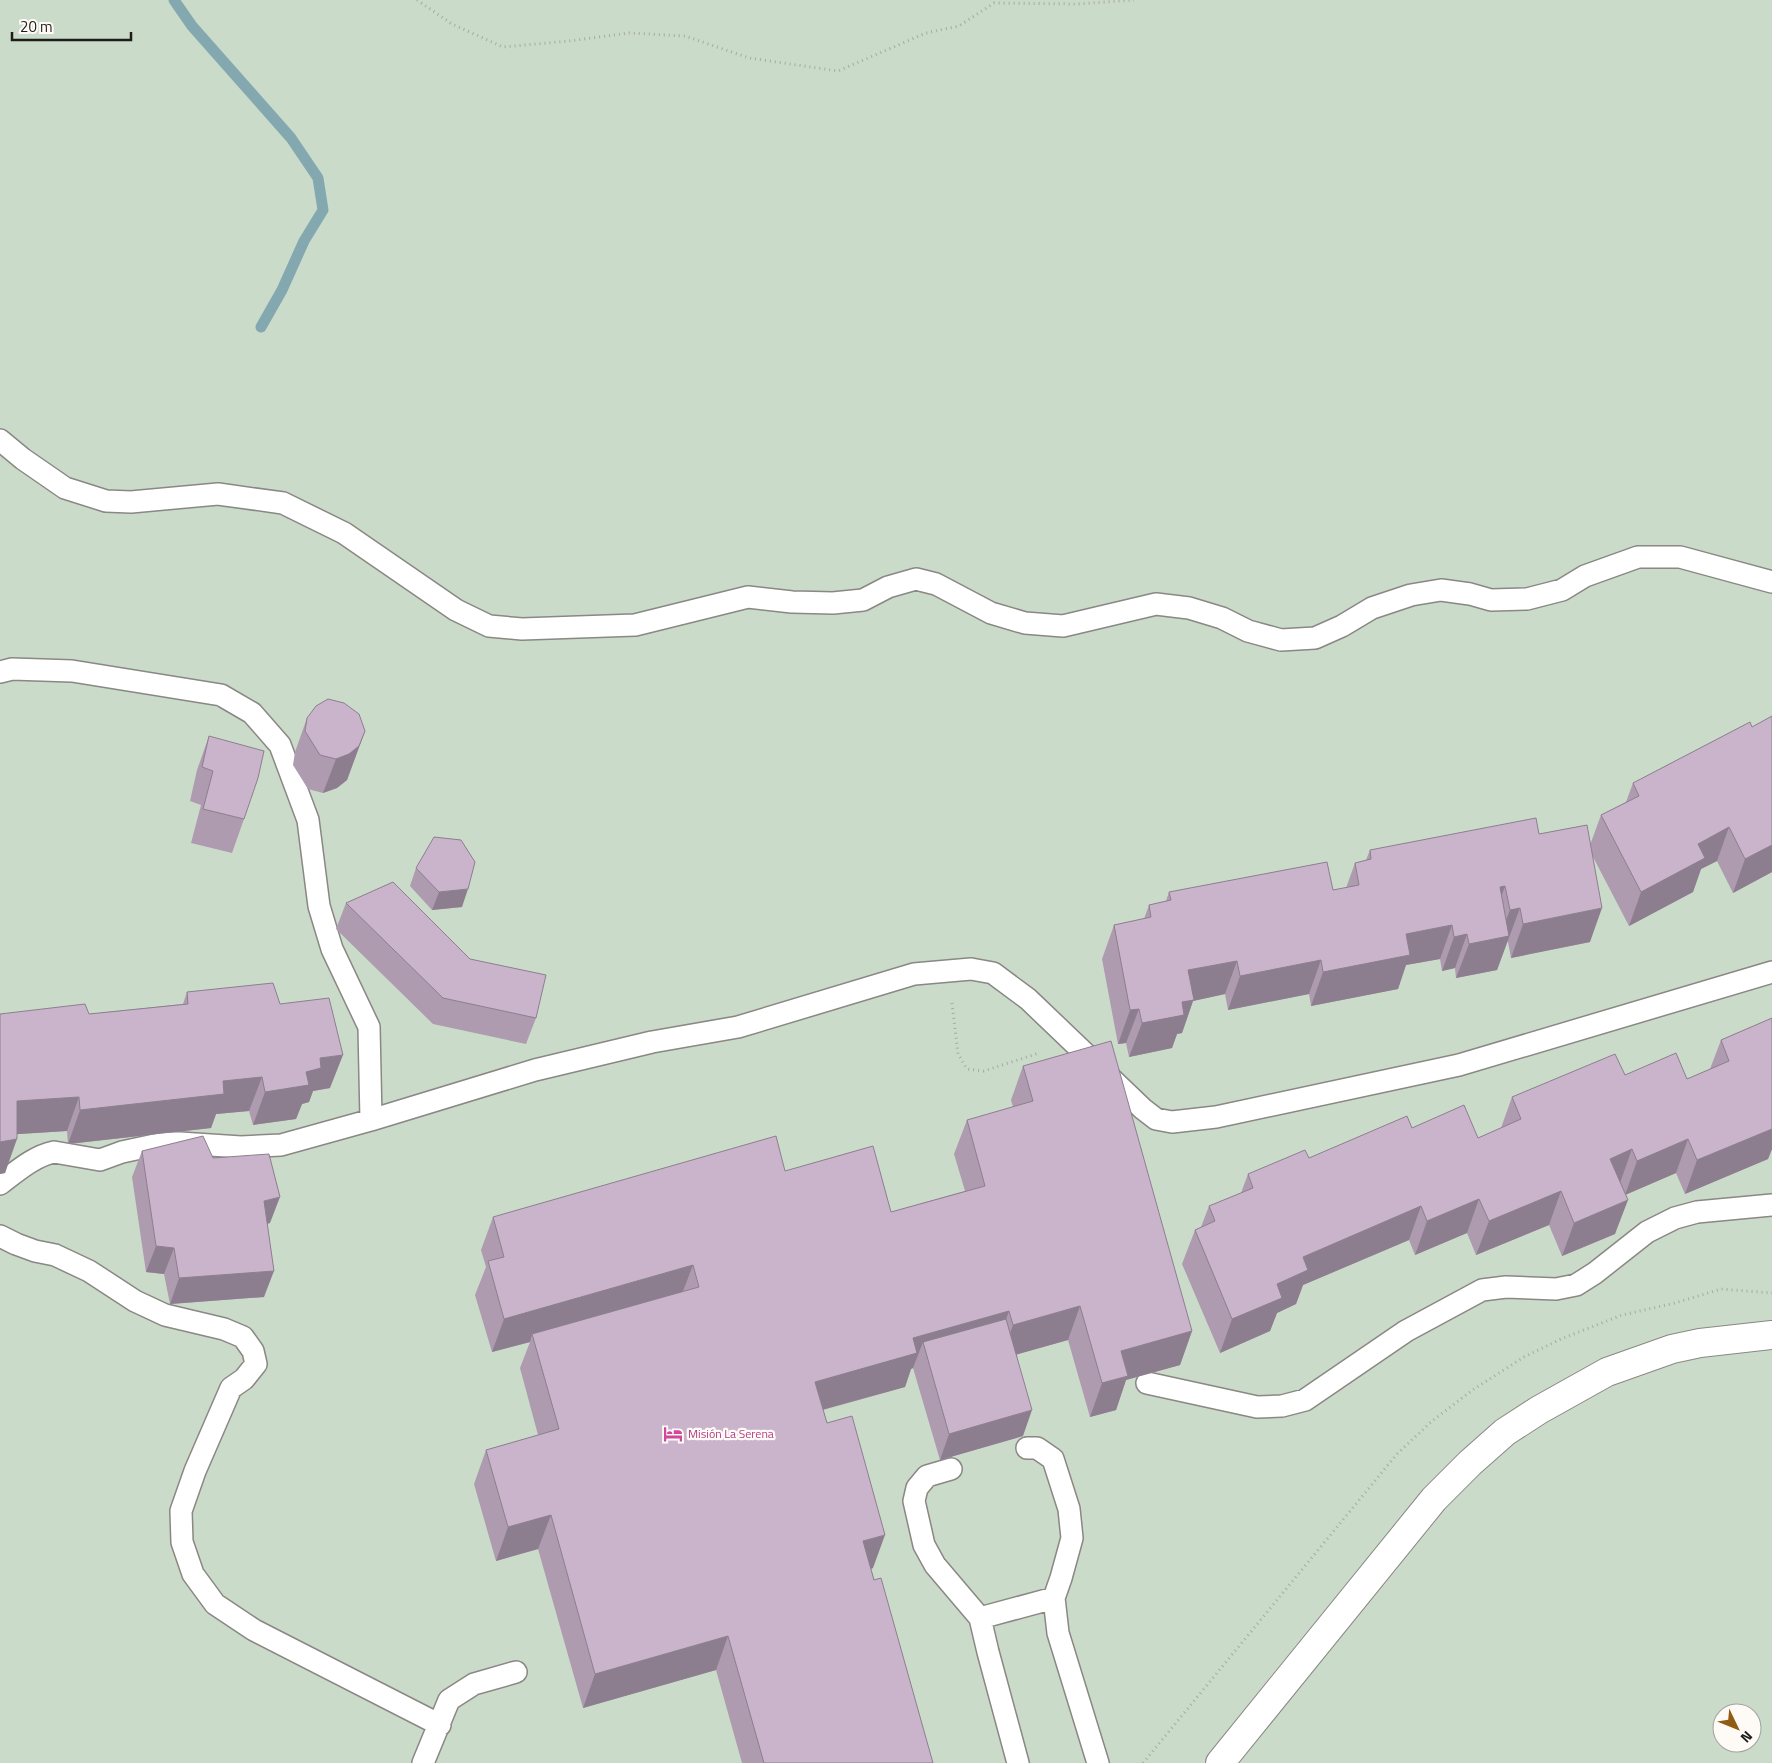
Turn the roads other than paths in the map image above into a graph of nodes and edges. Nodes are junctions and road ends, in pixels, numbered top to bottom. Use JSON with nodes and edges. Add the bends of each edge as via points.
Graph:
{"nodes":[{"id":1,"x":0,"y":440,"type":"edge"},
{"id":2,"x":1772,"y":582,"type":"edge"},
{"id":3,"x":0,"y":672,"type":"edge"},
{"id":4,"x":1772,"y":972,"type":"edge"},
{"id":5,"x":371,"y":1120,"type":"junction"},
{"id":6,"x":0,"y":1184,"type":"edge"},
{"id":7,"x":1772,"y":1204,"type":"edge"},
{"id":8,"x":0,"y":1236,"type":"edge"},
{"id":9,"x":1772,"y":1335,"type":"edge"},
{"id":10,"x":1147,"y":1383,"type":"dead end"},
{"id":11,"x":1027,"y":1448,"type":"dead end"},
{"id":12,"x":951,"y":1470,"type":"dead end"},
{"id":13,"x":1054,"y":1598,"type":"junction"},
{"id":14,"x":980,"y":1618,"type":"junction"},
{"id":15,"x":516,"y":1672,"type":"dead end"},
{"id":16,"x":440,"y":1725,"type":"junction"},
{"id":17,"x":423,"y":1763,"type":"edge"},
{"id":18,"x":1018,"y":1763,"type":"edge"},
{"id":19,"x":1098,"y":1763,"type":"edge"},
{"id":20,"x":1220,"y":1763,"type":"edge"}],
"edges":[{"from":1,"to":2,"type":"lane","via":[[65,488],[106,501],[131,502],[218,494],[283,503],[344,533],[456,610],[489,626],[522,629],[635,625],[748,597],[792,602],[863,600],[888,587],[916,579],[936,584],[991,613],[1024,623],[1063,626],[1156,604],[1189,608],[1281,640],[1315,638],[1372,608],[1411,595],[1441,590],[1491,600],[1536,597],[1562,590],[1585,576],[1638,557],[1680,557]]},
{"from":3,"to":5,"type":"lane","via":[[12,669],[72,671],[221,696],[252,713],[280,745],[308,820],[320,906],[332,949],[369,1027]]},
{"from":4,"to":5,"type":"lane","via":[[1459,1065],[1216,1117],[1172,1122],[1156,1119],[1143,1109],[1028,998],[993,974],[971,969],[950,970],[914,974],[738,1027],[652,1042],[535,1070]]},
{"from":5,"to":6,"type":"lane","via":[[281,1145],[241,1147],[164,1143],[100,1160],[54,1152],[28,1164]]},
{"from":7,"to":10,"type":"lane","via":[[1697,1212],[1675,1218],[1647,1232],[1595,1274],[1576,1285],[1556,1289],[1506,1287],[1482,1290],[1406,1331],[1304,1400],[1257,1408]]},
{"from":8,"to":16,"type":"lane","via":[[80,1267],[164,1315],[224,1329],[243,1337],[253,1351],[256,1364],[244,1379],[231,1388],[181,1510],[182,1542],[194,1574],[215,1604],[254,1630]]},
{"from":9,"to":20,"type":"street","via":[[1672,1349],[1607,1372],[1505,1432],[1434,1499]]},
{"from":11,"to":13,"type":"lane","via":[[1037,1448],[1053,1459],[1069,1509],[1072,1538]]},
{"from":12,"to":14,"type":"lane","via":[[927,1476],[917,1488],[914,1501],[924,1545],[935,1565]]},
{"from":13,"to":14,"type":"lane"},
{"from":13,"to":19,"type":"lane","via":[[1058,1633]]},
{"from":14,"to":18,"type":"lane"},
{"from":15,"to":16,"type":"lane","via":[[474,1684],[449,1700]]},
{"from":16,"to":17,"type":"lane"}]}
